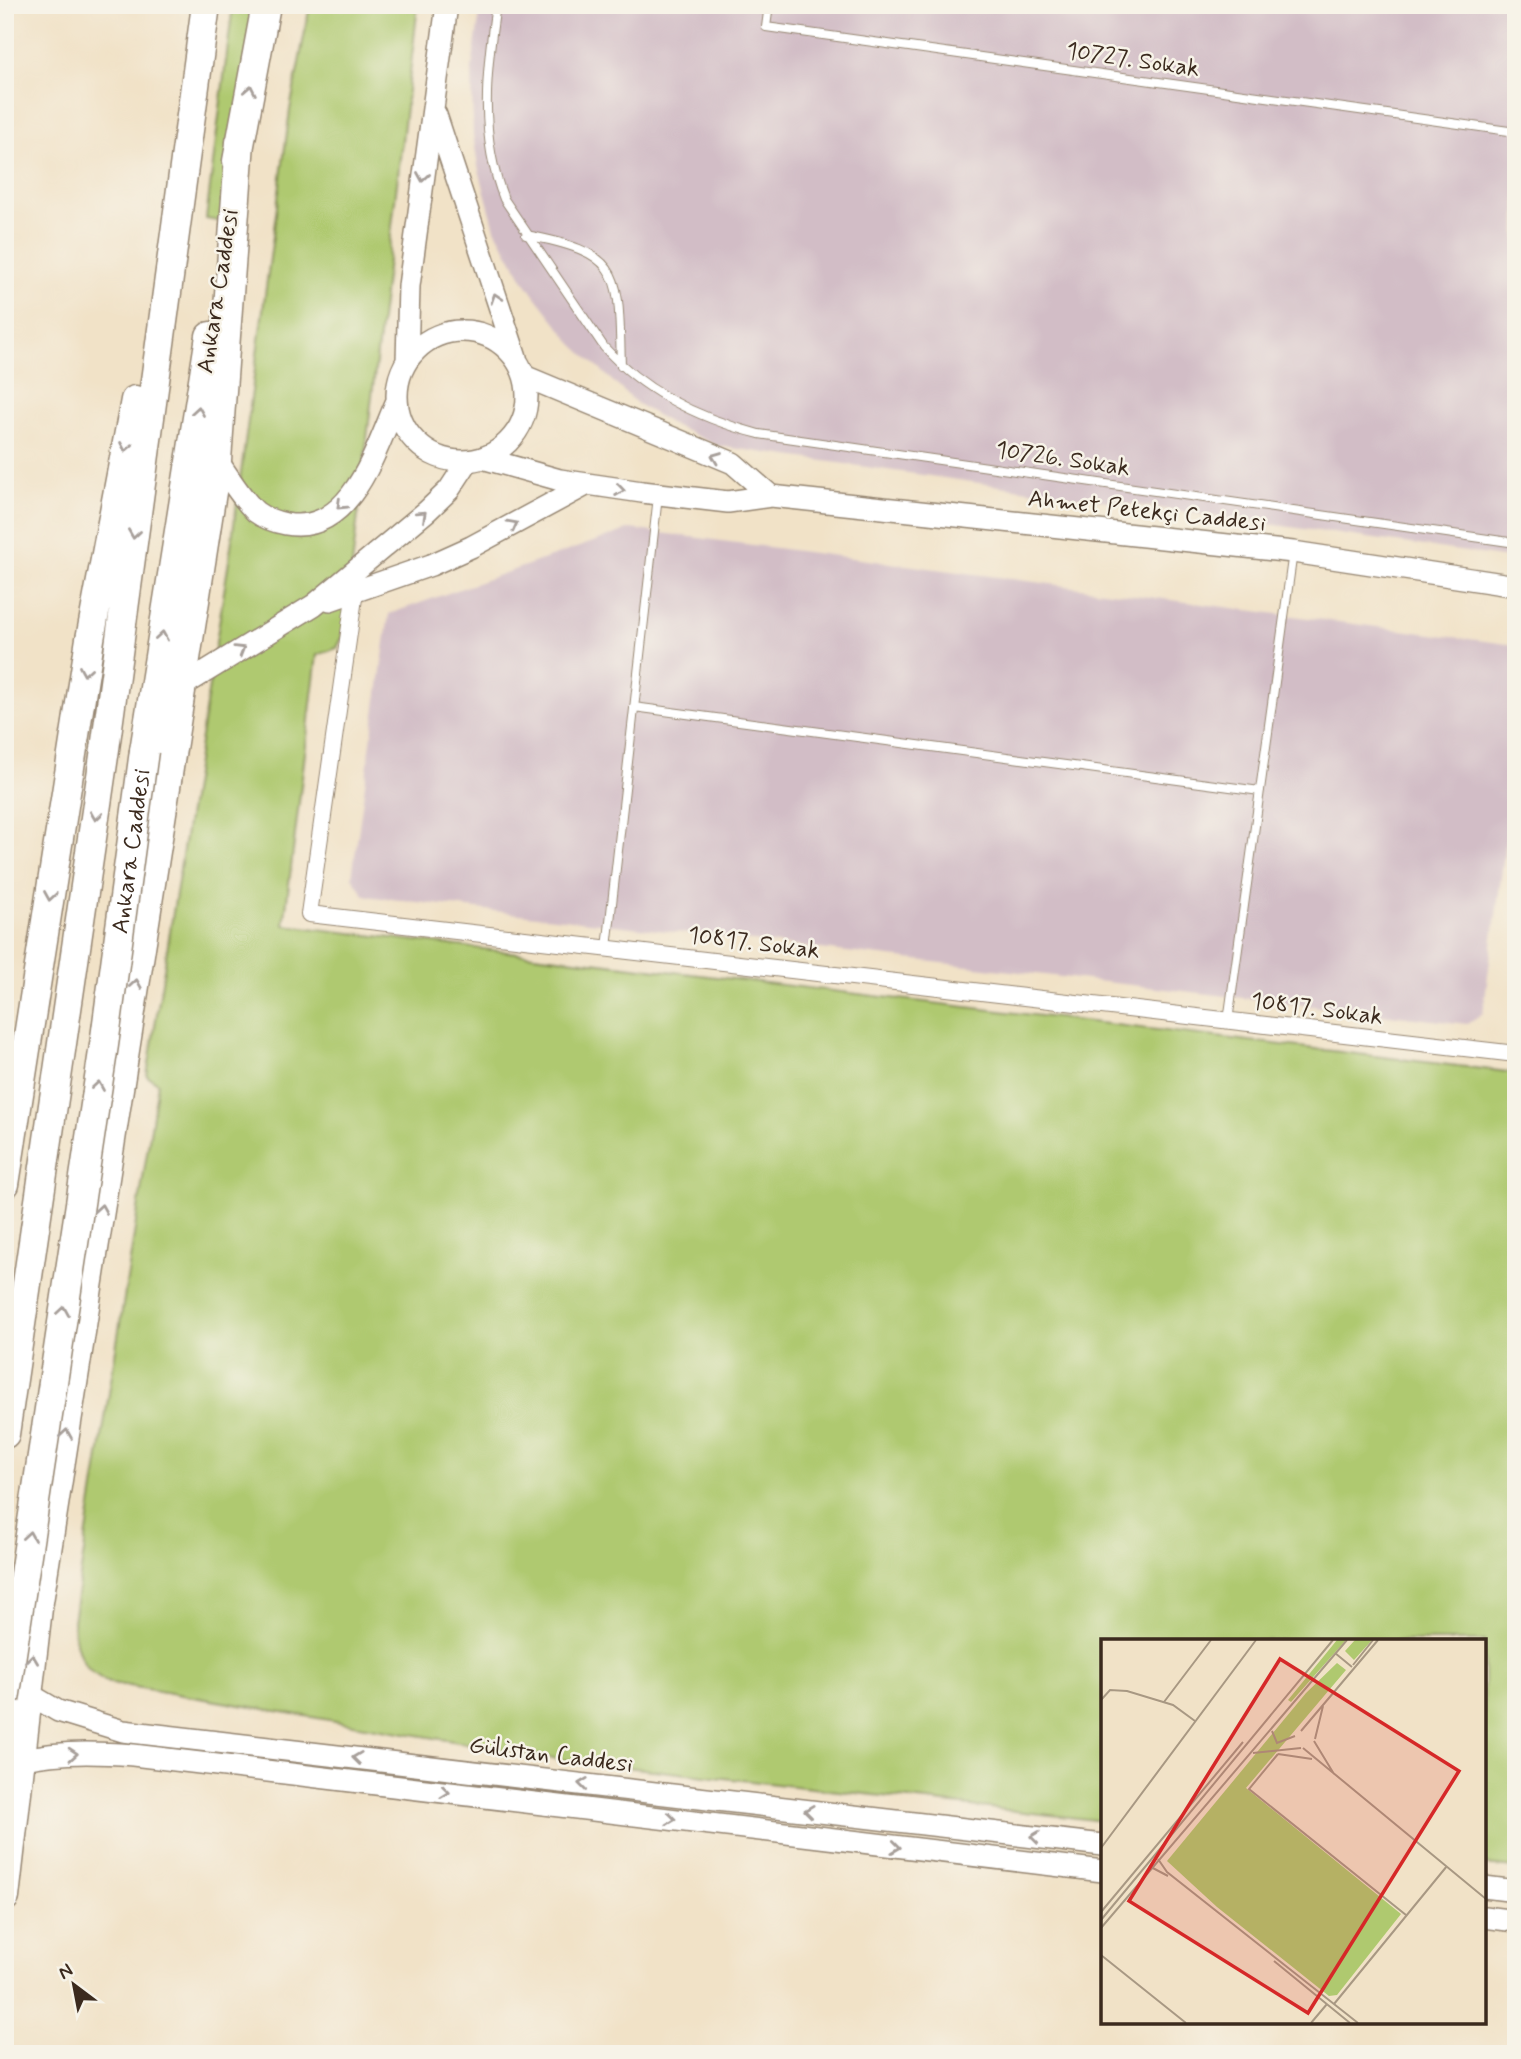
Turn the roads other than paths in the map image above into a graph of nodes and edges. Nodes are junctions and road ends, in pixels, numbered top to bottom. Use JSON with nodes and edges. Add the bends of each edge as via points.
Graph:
{"nodes":[{"id":1,"x":206,"y":5,"type":"edge"},
{"id":2,"x":267,"y":5,"type":"edge"},
{"id":3,"x":447,"y":5,"type":"edge"},
{"id":4,"x":496,"y":5,"type":"edge"},
{"id":5,"x":769,"y":5,"type":"edge"},
{"id":6,"x":201,"y":43,"type":"junction"},
{"id":7,"x":435,"y":110,"type":"junction"},
{"id":8,"x":1516,"y":132,"type":"edge"},
{"id":9,"x":240,"y":142,"type":"junction"},
{"id":10,"x":526,"y":235,"type":"junction"},
{"id":11,"x":407,"y":361,"type":"junction"},
{"id":12,"x":621,"y":366,"type":"junction"},
{"id":13,"x":521,"y":369,"type":"junction"},
{"id":14,"x":396,"y":402,"type":"junction"},
{"id":15,"x":217,"y":460,"type":"junction"},
{"id":16,"x":475,"y":460,"type":"junction"},
{"id":17,"x":586,"y":485,"type":"junction"},
{"id":18,"x":659,"y":494,"type":"junction"},
{"id":19,"x":771,"y":496,"type":"junction"},
{"id":20,"x":1516,"y":544,"type":"edge"},
{"id":21,"x":1293,"y":552,"type":"junction"},
{"id":22,"x":1516,"y":586,"type":"edge"},
{"id":23,"x":355,"y":591,"type":"junction"},
{"id":24,"x":314,"y":605,"type":"junction"},
{"id":25,"x":182,"y":686,"type":"junction"},
{"id":26,"x":634,"y":707,"type":"junction"},
{"id":27,"x":1260,"y":791,"type":"junction"},
{"id":28,"x":607,"y":948,"type":"junction"},
{"id":29,"x":1228,"y":1021,"type":"junction"},
{"id":30,"x":1516,"y":1054,"type":"edge"},
{"id":31,"x":5,"y":1184,"type":"edge"},
{"id":32,"x":5,"y":1434,"type":"edge"},
{"id":33,"x":5,"y":1678,"type":"edge"},
{"id":34,"x":17,"y":1698,"type":"edge"},
{"id":35,"x":12,"y":1761,"type":"edge"},
{"id":36,"x":1101,"y":1845,"type":"edge"},
{"id":37,"x":1101,"y":1871,"type":"edge"},
{"id":38,"x":1486,"y":1888,"type":"edge"},
{"id":39,"x":1516,"y":1891,"type":"edge"},
{"id":40,"x":5,"y":1897,"type":"edge"},
{"id":41,"x":1486,"y":1917,"type":"edge"},
{"id":42,"x":1516,"y":1921,"type":"edge"}],
"edges":[{"from":1,"to":6,"type":"highway","name":"Ankara Caddesi"},
{"from":9,"to":2,"type":"highway","name":"Ankara Caddesi","one_way":true},
{"from":3,"to":7,"type":"street"},
{"from":4,"to":10,"type":"lane","name":"10726. Sokak","via":[[487,74],[488,142],[504,200]]},
{"from":5,"to":8,"type":"lane","name":"10727. Sokak","via":[[766,27]]},
{"from":6,"to":31,"type":"highway","one_way":true,"via":[[90,639]]},
{"from":6,"to":32,"type":"highway","name":"Ankara Caddesi","one_way":true,"via":[[106,749]]},
{"from":7,"to":11,"type":"street","one_way":true,"via":[[409,286]]},
{"from":13,"to":7,"type":"street","one_way":true},
{"from":9,"to":15,"type":"highway"},
{"from":34,"to":9,"type":"highway","name":"Ankara Caddesi","one_way":true,"bridge":true,"via":[[144,751]]},
{"from":10,"to":12,"type":"lane","name":"10726. Sokak"},
{"from":10,"to":12,"type":"lane","via":[[584,249],[604,262],[614,281]]},
{"from":11,"to":13,"type":"street","via":[[428,340],[470,331],[509,351]]},
{"from":11,"to":14,"type":"street"},
{"from":12,"to":20,"type":"lane","name":"10726. Sokak","via":[[684,407],[759,434]]},
{"from":13,"to":16,"type":"street","via":[[527,405],[516,432],[507,443]]},
{"from":19,"to":13,"type":"street","one_way":true,"via":[[733,463]]},
{"from":14,"to":15,"type":"street","one_way":true,"via":[[355,491],[341,508],[300,527],[276,523],[257,513]]},
{"from":14,"to":16,"type":"street","via":[[414,442],[439,458]]},
{"from":15,"to":25,"type":"highway"},
{"from":16,"to":17,"type":"street","name":"Ahmet Petekçi Caddesi"},
{"from":24,"to":16,"type":"street","one_way":true,"via":[[427,511]]},
{"from":17,"to":18,"type":"street","name":"Ahmet Petekçi Caddesi","one_way":true},
{"from":23,"to":17,"type":"street","one_way":true,"via":[[471,547]]},
{"from":18,"to":19,"type":"street","name":"Ahmet Petekçi Caddesi","via":[[728,502]]},
{"from":18,"to":26,"type":"lane"},
{"from":19,"to":21,"type":"street","name":"Ahmet Petekçi Caddesi"},
{"from":21,"to":22,"type":"street","name":"Ahmet Petekçi Caddesi"},
{"from":21,"to":27,"type":"lane"},
{"from":23,"to":24,"type":"street"},
{"from":23,"to":28,"type":"street","name":"10817. Sokak","via":[[309,914]]},
{"from":25,"to":24,"type":"street","one_way":true},
{"from":34,"to":25,"type":"highway","one_way":true,"via":[[38,1608]]},
{"from":26,"to":27,"type":"lane"},
{"from":26,"to":28,"type":"lane"},
{"from":27,"to":29,"type":"lane"},
{"from":28,"to":29,"type":"street","name":"10817. Sokak"},
{"from":29,"to":30,"type":"street","name":"10817. Sokak"},
{"from":33,"to":34,"type":"street","name":"Gülistan Caddesi"},
{"from":34,"to":35,"type":"highway"},
{"from":36,"to":34,"type":"street","name":"Gülistan Caddesi","one_way":true,"via":[[122,1731]]},
{"from":35,"to":37,"type":"street","name":"Gülistan Caddesi","one_way":true,"via":[[87,1753],[133,1755]]},
{"from":35,"to":40,"type":"highway"},
{"from":38,"to":39,"type":"street"},
{"from":41,"to":42,"type":"street"}]}
